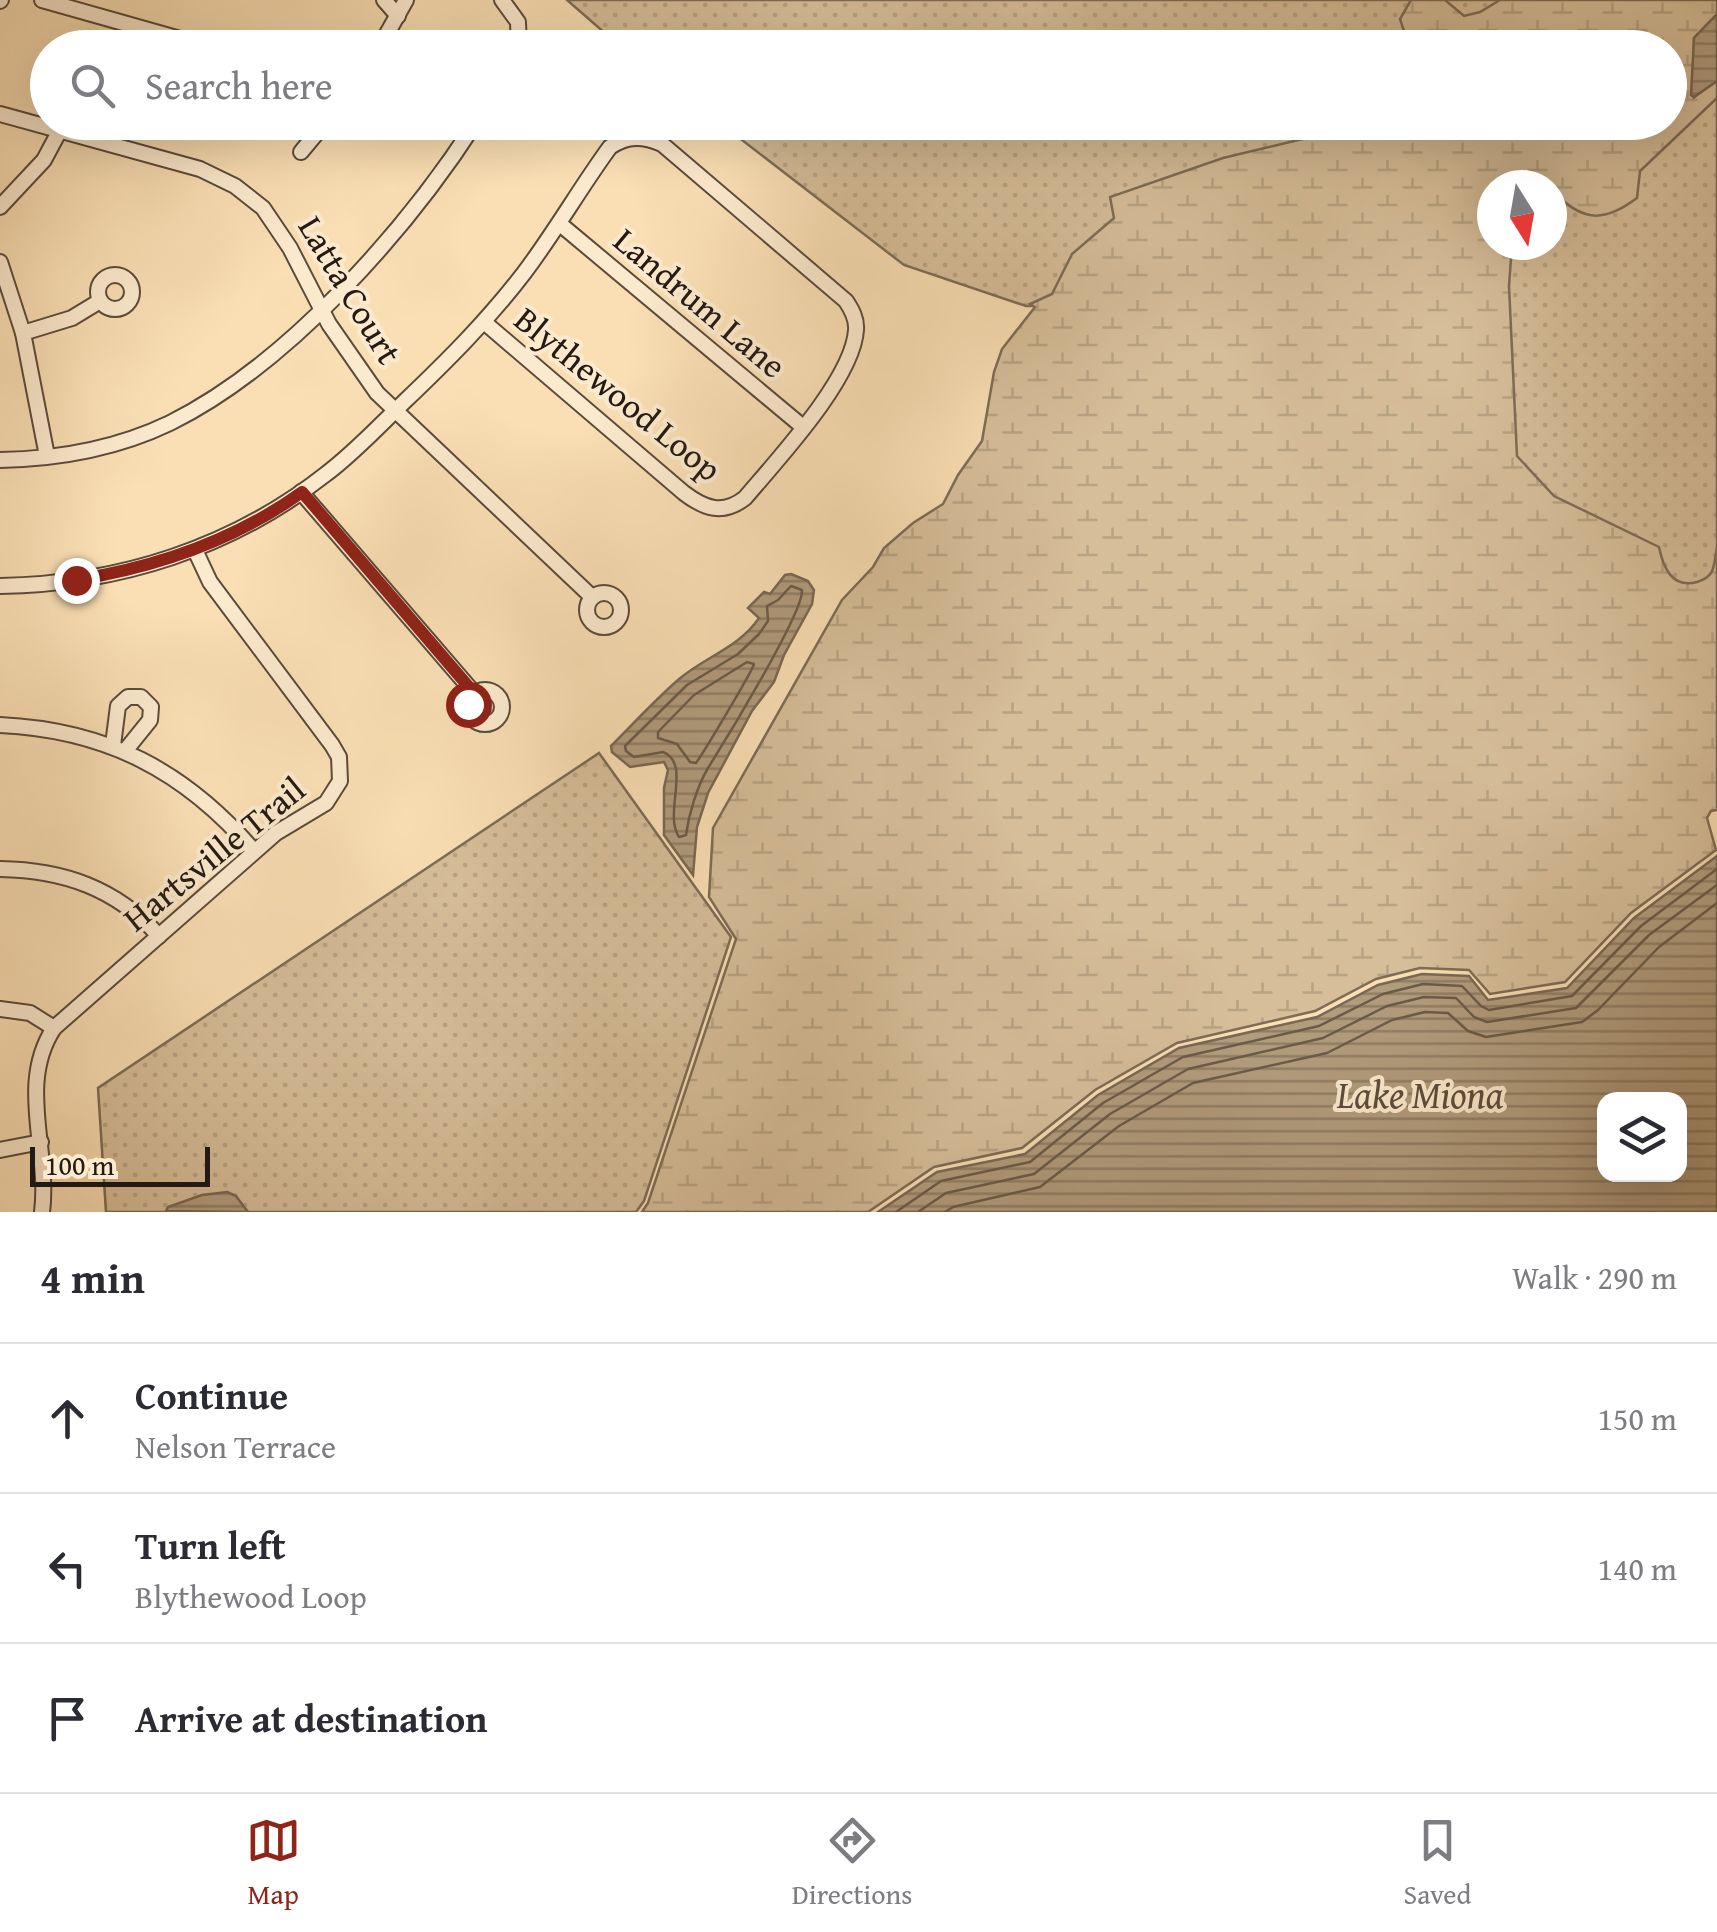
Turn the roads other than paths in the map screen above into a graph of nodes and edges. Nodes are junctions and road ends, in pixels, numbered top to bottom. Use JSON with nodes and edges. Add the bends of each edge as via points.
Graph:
{"nodes":[{"id":1,"x":42,"y":0,"type":"edge"},
{"id":2,"x":384,"y":0,"type":"edge"},
{"id":3,"x":406,"y":0,"type":"edge"},
{"id":4,"x":502,"y":0,"type":"edge"},
{"id":5,"x":398,"y":16,"type":"junction"},
{"id":6,"x":148,"y":30,"type":"edge"},
{"id":7,"x":390,"y":30,"type":"edge"},
{"id":8,"x":518,"y":30,"type":"edge"},
{"id":9,"x":0,"y":114,"type":"edge"},
{"id":10,"x":30,"y":122,"type":"edge"},
{"id":11,"x":55,"y":140,"type":"edge"},
{"id":12,"x":95,"y":140,"type":"edge"},
{"id":13,"x":311,"y":140,"type":"edge"},
{"id":14,"x":463,"y":140,"type":"edge"},
{"id":15,"x":620,"y":140,"type":"edge"},
{"id":16,"x":653,"y":140,"type":"edge"},
{"id":17,"x":301,"y":152,"type":"dead end"},
{"id":18,"x":0,"y":208,"type":"edge"},
{"id":19,"x":560,"y":224,"type":"junction"},
{"id":20,"x":0,"y":262,"type":"edge"},
{"id":21,"x":100,"y":302,"type":"dead end"},
{"id":22,"x":322,"y":308,"type":"junction"},
{"id":23,"x":484,"y":322,"type":"junction"},
{"id":24,"x":23,"y":333,"type":"junction"},
{"id":25,"x":395,"y":411,"type":"junction"},
{"id":26,"x":803,"y":428,"type":"junction"},
{"id":27,"x":47,"y":456,"type":"junction"},
{"id":28,"x":0,"y":460,"type":"edge"},
{"id":29,"x":302,"y":492,"type":"junction"},
{"id":30,"x":195,"y":550,"type":"junction"},
{"id":31,"x":0,"y":586,"type":"edge"},
{"id":32,"x":592,"y":597,"type":"dead end"},
{"id":33,"x":474,"y":693,"type":"dead end"},
{"id":34,"x":0,"y":725,"type":"edge"},
{"id":35,"x":254,"y":851,"type":"junction"},
{"id":36,"x":0,"y":869,"type":"edge"},
{"id":37,"x":158,"y":936,"type":"junction"},
{"id":38,"x":0,"y":1009,"type":"edge"},
{"id":39,"x":54,"y":1028,"type":"junction"},
{"id":40,"x":41,"y":1142,"type":"junction"},
{"id":41,"x":0,"y":1150,"type":"edge"},
{"id":42,"x":42,"y":1212,"type":"edge"}],
"edges":[{"from":1,"to":6,"type":"street"},
{"from":2,"to":5,"type":"street"},
{"from":3,"to":5,"type":"street"},
{"from":4,"to":8,"type":"street"},
{"from":5,"to":7,"type":"street"},
{"from":9,"to":10,"type":"street","name":"Latta Court"},
{"from":11,"to":18,"type":"street"},
{"from":12,"to":22,"type":"street","name":"Latta Court","via":[[234,186],[276,225]]},
{"from":13,"to":17,"type":"street"},
{"from":14,"to":22,"type":"street","via":[[425,194]]},
{"from":15,"to":19,"type":"street","name":"Blythewood Loop"},
{"from":16,"to":26,"type":"street","name":"Blythewood Loop","via":[[852,310],[851,348]]},
{"from":19,"to":23,"type":"street","name":"Blythewood Loop"},
{"from":19,"to":26,"type":"street","name":"Landrum Lane"},
{"from":20,"to":24,"type":"street"},
{"from":21,"to":24,"type":"street"},
{"from":22,"to":25,"type":"street","name":"Latta Court","via":[[363,375]]},
{"from":22,"to":27,"type":"street","via":[[246,376],[192,411],[122,441]]},
{"from":23,"to":25,"type":"street","name":"Blythewood Loop"},
{"from":23,"to":26,"type":"street","name":"Blythewood Loop","via":[[705,507],[725,508],[746,498]]},
{"from":24,"to":27,"type":"street"},
{"from":25,"to":29,"type":"street","name":"Blythewood Loop"},
{"from":25,"to":32,"type":"street","name":"Latta Court"},
{"from":27,"to":28,"type":"street"},
{"from":29,"to":30,"type":"street","name":"Blythewood Loop"},
{"from":29,"to":33,"type":"street"},
{"from":30,"to":31,"type":"street","name":"Blythewood Loop","via":[[108,575]]},
{"from":30,"to":35,"type":"street","name":"Hartsville Trail","via":[[210,582],[339,757],[340,781],[326,804]]},
{"from":34,"to":35,"type":"street","via":[[62,731],[119,748],[208,803]]},
{"from":35,"to":37,"type":"street","name":"Hartsville Trail"},
{"from":36,"to":37,"type":"street","via":[[82,881],[128,906]]},
{"from":37,"to":39,"type":"street","name":"Hartsville Trail"},
{"from":38,"to":39,"type":"street","via":[[30,1013]]},
{"from":39,"to":40,"type":"street","name":"Hartsville Trail","via":[[35,1076]]},
{"from":40,"to":41,"type":"street"},
{"from":40,"to":42,"type":"street","name":"Hartsville Trail"}]}
